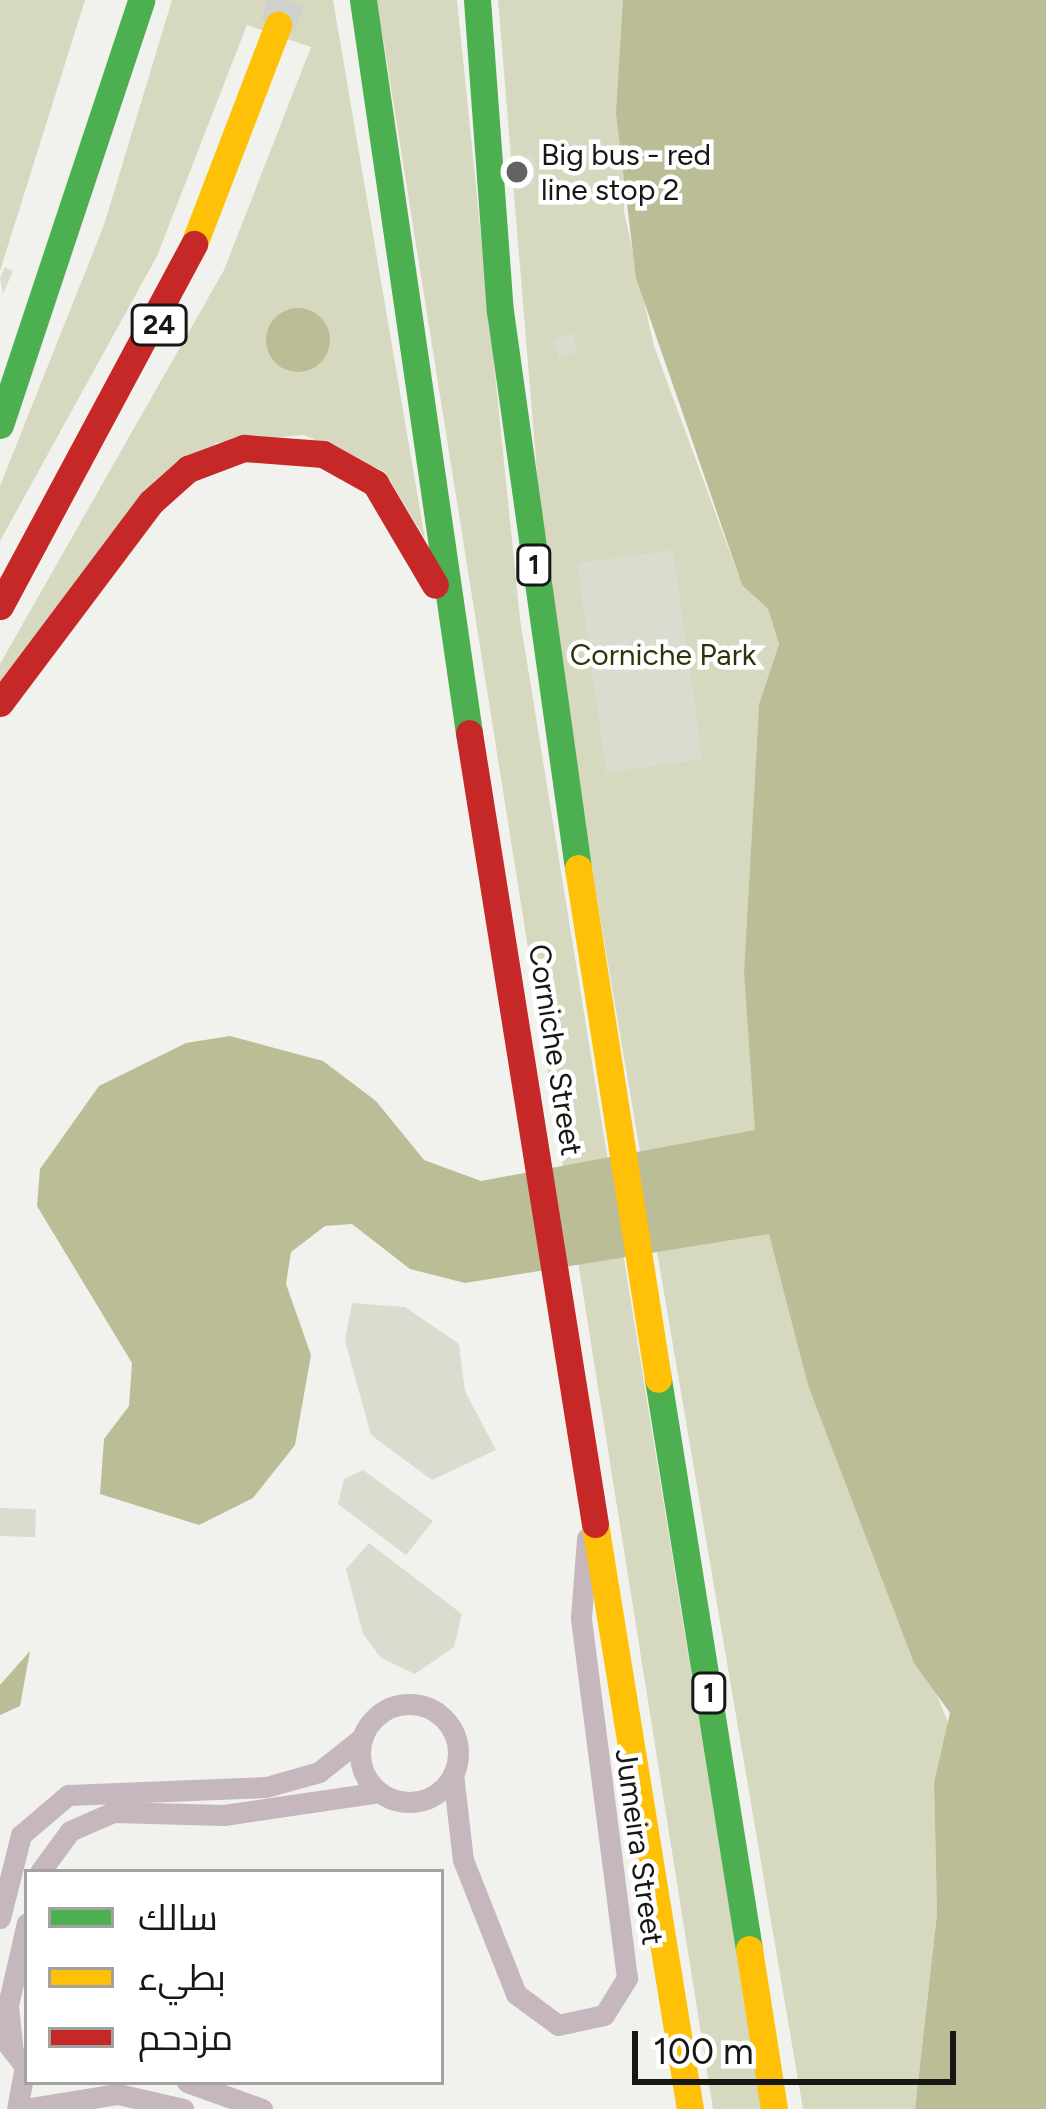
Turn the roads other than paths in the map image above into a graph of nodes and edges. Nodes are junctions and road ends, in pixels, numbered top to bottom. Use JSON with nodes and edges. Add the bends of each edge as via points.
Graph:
{"nodes":[{"id":1,"x":141,"y":0,"type":"edge"},
{"id":2,"x":363,"y":0,"type":"edge"},
{"id":3,"x":477,"y":0,"type":"edge"},
{"id":4,"x":278,"y":25,"type":"tunnel mouth"},
{"id":5,"x":0,"y":424,"type":"edge"},
{"id":6,"x":0,"y":606,"type":"edge"},
{"id":7,"x":454,"y":628,"type":"junction"},
{"id":8,"x":0,"y":703,"type":"edge"},
{"id":9,"x":596,"y":1490,"type":"junction"},
{"id":10,"x":363,"y":1737,"type":"junction"},
{"id":11,"x":453,"y":1774,"type":"junction"},
{"id":12,"x":379,"y":1792,"type":"junction"},
{"id":13,"x":42,"y":1869,"type":"edge"},
{"id":14,"x":0,"y":1918,"type":"edge"},
{"id":15,"x":24,"y":1935,"type":"edge"},
{"id":16,"x":14,"y":2047,"type":"edge"},
{"id":17,"x":24,"y":2077,"type":"edge"},
{"id":18,"x":195,"y":2085,"type":"edge"},
{"id":19,"x":20,"y":2109,"type":"edge"},
{"id":20,"x":183,"y":2109,"type":"edge"},
{"id":21,"x":262,"y":2109,"type":"edge"},
{"id":22,"x":689,"y":2109,"type":"edge"},
{"id":23,"x":774,"y":2109,"type":"edge"}],
"edges":[{"from":1,"to":5,"type":"highway"},
{"from":2,"to":7,"type":"highway","name":"Corniche Street"},
{"from":3,"to":23,"type":"highway","name":"Corniche Street","number":"1","via":[[500,311]]},
{"from":4,"to":6,"type":"highway","number":"24","via":[[174,296]]},
{"from":7,"to":8,"type":"highway","via":[[408,523],[375,483],[323,454],[244,448],[188,469],[151,502]]},
{"from":7,"to":9,"type":"highway","name":"Corniche Street"},
{"from":9,"to":11,"type":"street","name":"Jumeira Street","via":[[581,1618],[627,1978],[604,2015],[558,2025],[516,1994],[463,1860]]},
{"from":9,"to":22,"type":"highway","name":"Corniche Street"},
{"from":10,"to":11,"type":"street","via":[[386,1710],[422,1706],[452,1729]]},
{"from":10,"to":12,"type":"street","via":[[362,1767]]},
{"from":10,"to":14,"type":"street","via":[[319,1772],[266,1787],[68,1795],[21,1835]]},
{"from":11,"to":12,"type":"street","via":[[417,1802]]},
{"from":12,"to":13,"type":"street","via":[[224,1815],[113,1813],[70,1831]]},
{"from":15,"to":16,"type":"street","via":[[8,2005]]},
{"from":16,"to":17,"type":"street"},
{"from":18,"to":21,"type":"street"},
{"from":19,"to":20,"type":"street","via":[[83,2094]]}]}
